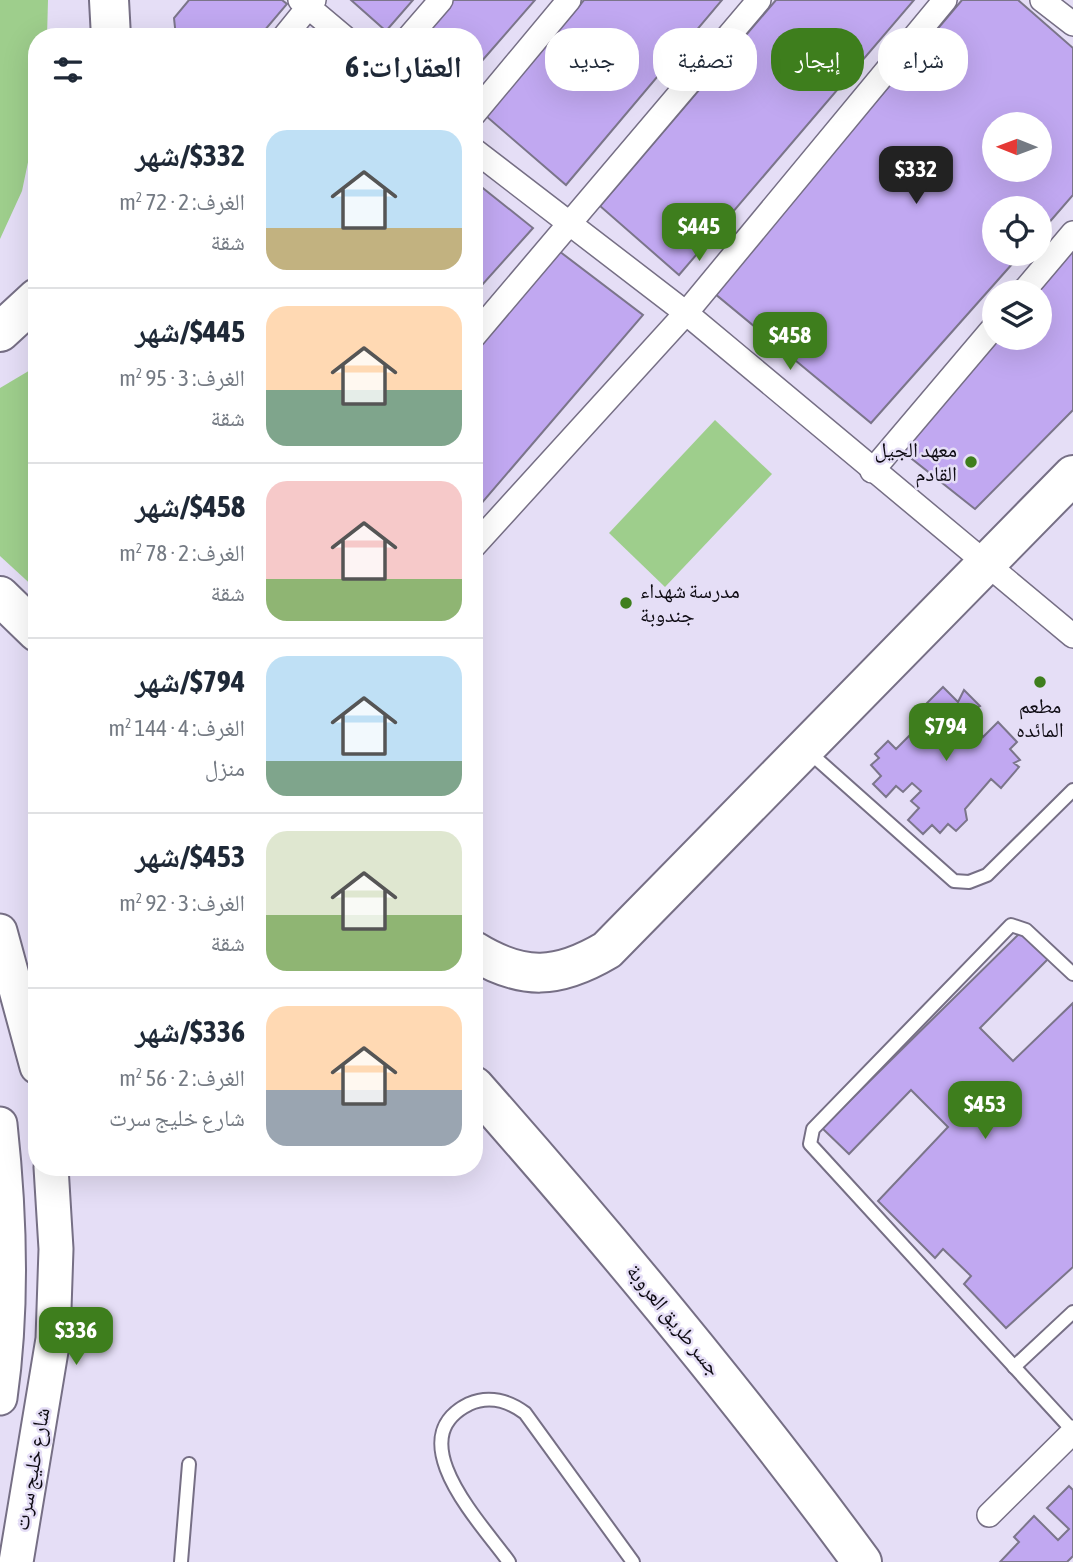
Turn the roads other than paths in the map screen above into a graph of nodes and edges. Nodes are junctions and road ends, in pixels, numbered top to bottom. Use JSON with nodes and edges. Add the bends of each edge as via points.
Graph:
{"nodes":[{"id":1,"x":110,"y":0,"type":"edge"},
{"id":2,"x":441,"y":0,"type":"edge"},
{"id":3,"x":569,"y":0,"type":"edge"},
{"id":4,"x":759,"y":0,"type":"edge"},
{"id":5,"x":945,"y":0,"type":"edge"},
{"id":6,"x":1042,"y":0,"type":"edge"},
{"id":7,"x":307,"y":3,"type":"edge"},
{"id":8,"x":1073,"y":24,"type":"edge"},
{"id":9,"x":111,"y":28,"type":"edge"},
{"id":10,"x":290,"y":28,"type":"edge"},
{"id":11,"x":334,"y":28,"type":"edge"},
{"id":12,"x":417,"y":28,"type":"edge"},
{"id":13,"x":483,"y":103,"type":"edge"},
{"id":14,"x":483,"y":157,"type":"edge"},
{"id":15,"x":571,"y":223,"type":"junction"},
{"id":16,"x":1073,"y":233,"type":"edge"},
{"id":17,"x":1033,"y":280,"type":"edge"},
{"id":18,"x":28,"y":306,"type":"edge"},
{"id":19,"x":686,"y":313,"type":"junction"},
{"id":20,"x":483,"y":326,"type":"edge"},
{"id":21,"x":0,"y":332,"type":"edge"},
{"id":22,"x":982,"y":341,"type":"edge"},
{"id":23,"x":873,"y":471,"type":"junction"},
{"id":24,"x":1073,"y":475,"type":"edge"},
{"id":25,"x":483,"y":536,"type":"edge"},
{"id":26,"x":985,"y":563,"type":"junction"},
{"id":27,"x":0,"y":596,"type":"edge"},
{"id":28,"x":28,"y":623,"type":"edge"},
{"id":29,"x":1073,"y":636,"type":"edge"},
{"id":30,"x":805,"y":749,"type":"junction"},
{"id":31,"x":1073,"y":790,"type":"edge"},
{"id":32,"x":0,"y":931,"type":"edge"},
{"id":33,"x":483,"y":956,"type":"edge"},
{"id":34,"x":1073,"y":975,"type":"edge"},
{"id":35,"x":28,"y":1034,"type":"edge"},
{"id":36,"x":483,"y":1096,"type":"edge"},
{"id":37,"x":0,"y":1124,"type":"edge"},
{"id":38,"x":52,"y":1176,"type":"edge"},
{"id":39,"x":1073,"y":1312,"type":"edge"},
{"id":40,"x":1014,"y":1367,"type":"junction"},
{"id":41,"x":0,"y":1398,"type":"edge"},
{"id":42,"x":1073,"y":1432,"type":"edge"},
{"id":43,"x":189,"y":1464,"type":"dead end"},
{"id":44,"x":989,"y":1514,"type":"dead end"},
{"id":45,"x":16,"y":1562,"type":"edge"},
{"id":46,"x":181,"y":1562,"type":"edge"},
{"id":47,"x":509,"y":1562,"type":"edge"},
{"id":48,"x":633,"y":1562,"type":"edge"},
{"id":49,"x":862,"y":1562,"type":"edge"}],
"edges":[{"from":1,"to":9,"type":"highway"},
{"from":2,"to":12,"type":"street"},
{"from":3,"to":13,"type":"street"},
{"from":4,"to":15,"type":"street"},
{"from":5,"to":19,"type":"street"},
{"from":6,"to":8,"type":"street"},
{"from":7,"to":10,"type":"street"},
{"from":7,"to":11,"type":"street"},
{"from":14,"to":15,"type":"street"},
{"from":15,"to":19,"type":"street"},
{"from":15,"to":20,"type":"street"},
{"from":16,"to":17,"type":"street"},
{"from":18,"to":21,"type":"highway"},
{"from":19,"to":23,"type":"street"},
{"from":19,"to":25,"type":"street"},
{"from":22,"to":23,"type":"street"},
{"from":23,"to":26,"type":"street"},
{"from":24,"to":26,"type":"highway"},
{"from":26,"to":29,"type":"street"},
{"from":26,"to":30,"type":"highway"},
{"from":27,"to":28,"type":"highway"},
{"from":30,"to":31,"type":"lane","via":[[954,881],[970,882],[987,875]]},
{"from":30,"to":33,"type":"highway","via":[[607,950],[581,965],[553,973],[524,973]]},
{"from":32,"to":35,"type":"main road"},
{"from":34,"to":40,"type":"lane","via":[[1026,930],[1011,925],[810,1136],[812,1150]]},
{"from":36,"to":49,"type":"highway","name":"جسر طريق العروبة","via":[[654,1295]]},
{"from":37,"to":41,"type":"main road","name":"شارع خليج سرت","via":[[8,1189],[9,1297]]},
{"from":38,"to":45,"type":"main road","name":"شارع خليج سرت","via":[[56,1249],[53,1339]]},
{"from":39,"to":40,"type":"lane"},
{"from":40,"to":42,"type":"lane"},
{"from":42,"to":44,"type":"street"},
{"from":43,"to":46,"type":"lane"},
{"from":47,"to":48,"type":"lane","via":[[447,1476],[441,1453],[451,1419],[481,1401],[505,1401],[525,1413]]}]}
